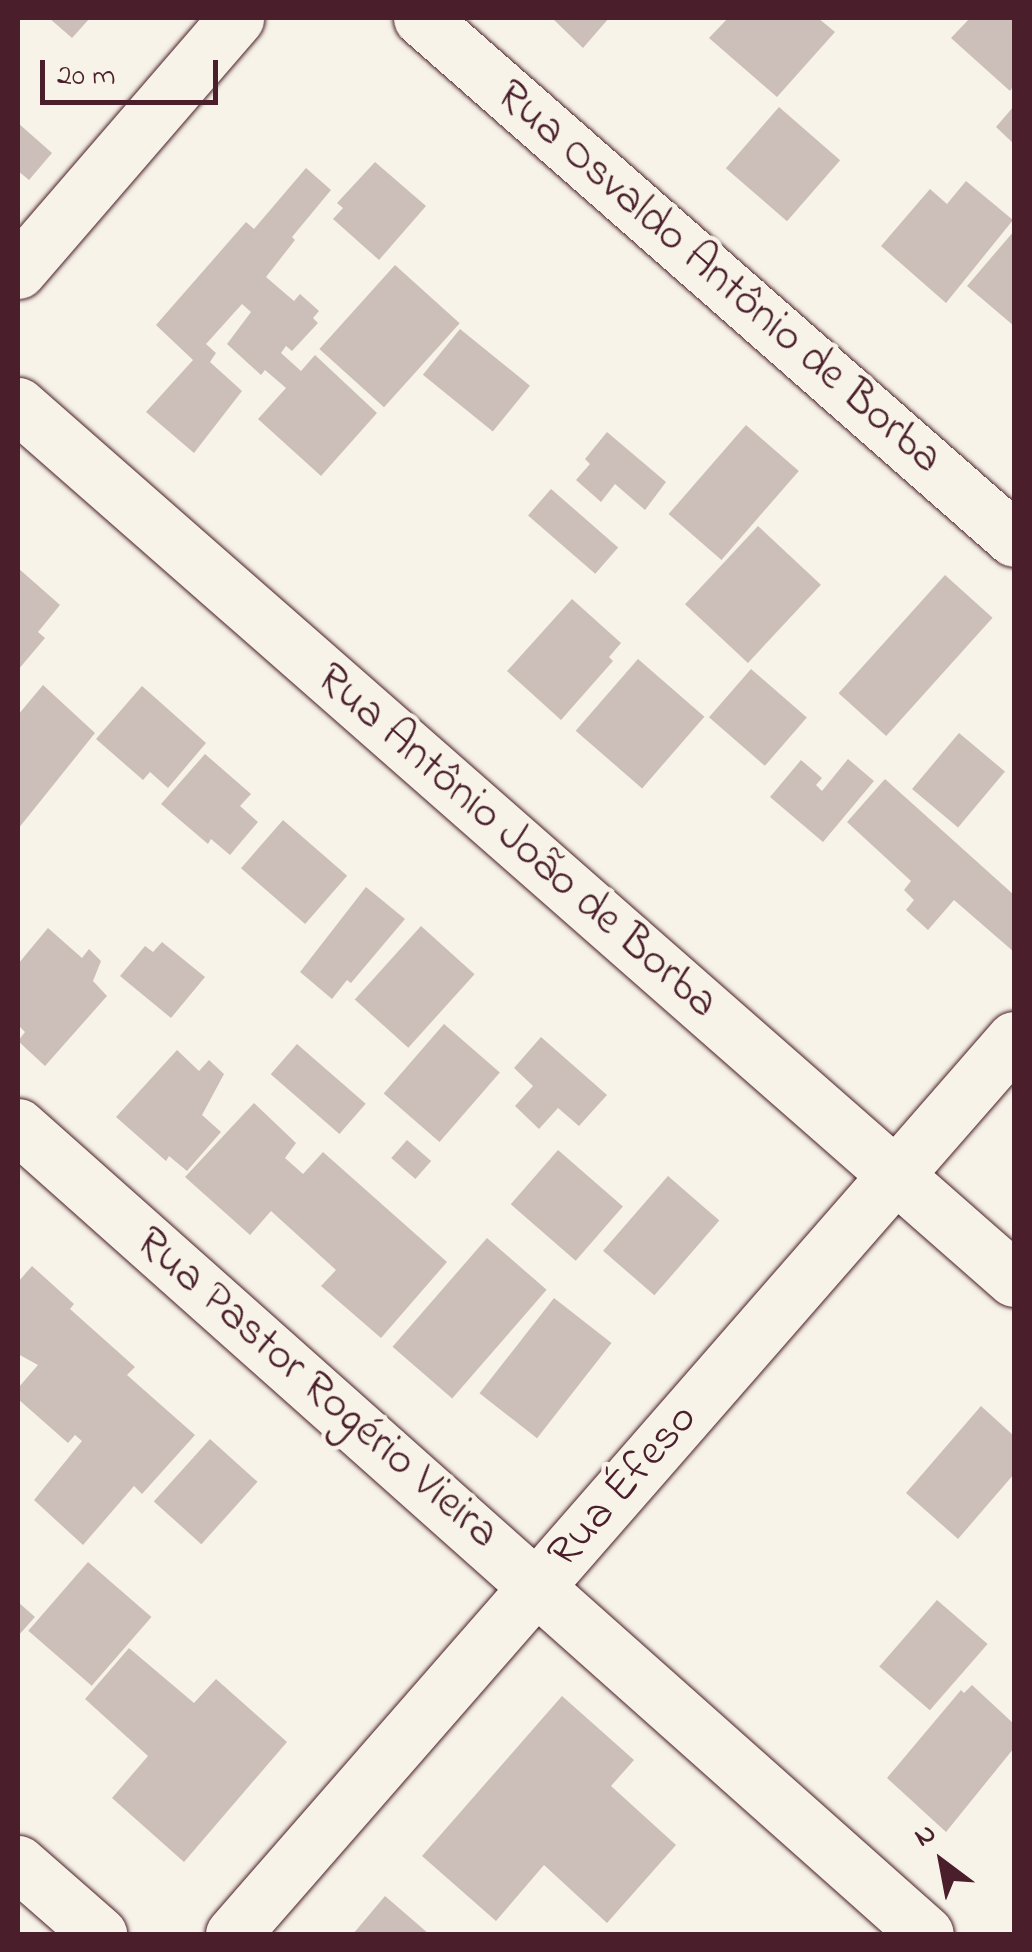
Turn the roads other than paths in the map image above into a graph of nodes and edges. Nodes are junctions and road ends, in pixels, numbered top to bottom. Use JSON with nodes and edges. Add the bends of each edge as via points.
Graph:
{"nodes":[{"id":1,"x":236,"y":18,"type":"edge"},
{"id":2,"x":421,"y":18,"type":"edge"},
{"id":3,"x":18,"y":271,"type":"edge"},
{"id":4,"x":18,"y":405,"type":"edge"},
{"id":5,"x":1014,"y":539,"type":"edge"},
{"id":6,"x":1014,"y":1039,"type":"edge"},
{"id":7,"x":18,"y":1126,"type":"edge"},
{"id":8,"x":896,"y":1174,"type":"junction"},
{"id":9,"x":1014,"y":1279,"type":"edge"},
{"id":10,"x":538,"y":1585,"type":"junction"},
{"id":11,"x":18,"y":1864,"type":"edge"},
{"id":12,"x":99,"y":1934,"type":"edge"},
{"id":13,"x":233,"y":1934,"type":"edge"},
{"id":14,"x":926,"y":1934,"type":"edge"}],
"edges":[{"from":1,"to":3,"type":"street"},
{"from":2,"to":5,"type":"street","name":"Rua Osvaldo Antônio de Borba"},
{"from":4,"to":8,"type":"street","name":"Rua Antônio João de Borba"},
{"from":6,"to":8,"type":"street","name":"Rua Éfeso"},
{"from":7,"to":10,"type":"street","name":"Rua Pastor Rogério Vieira"},
{"from":8,"to":9,"type":"street","name":"Rua Antônio João de Borba"},
{"from":8,"to":10,"type":"street","name":"Rua Éfeso"},
{"from":10,"to":13,"type":"street","name":"Rua Éfeso"},
{"from":10,"to":14,"type":"street","name":"Rua Pastor Rogério Vieira"},
{"from":11,"to":12,"type":"street"}]}
